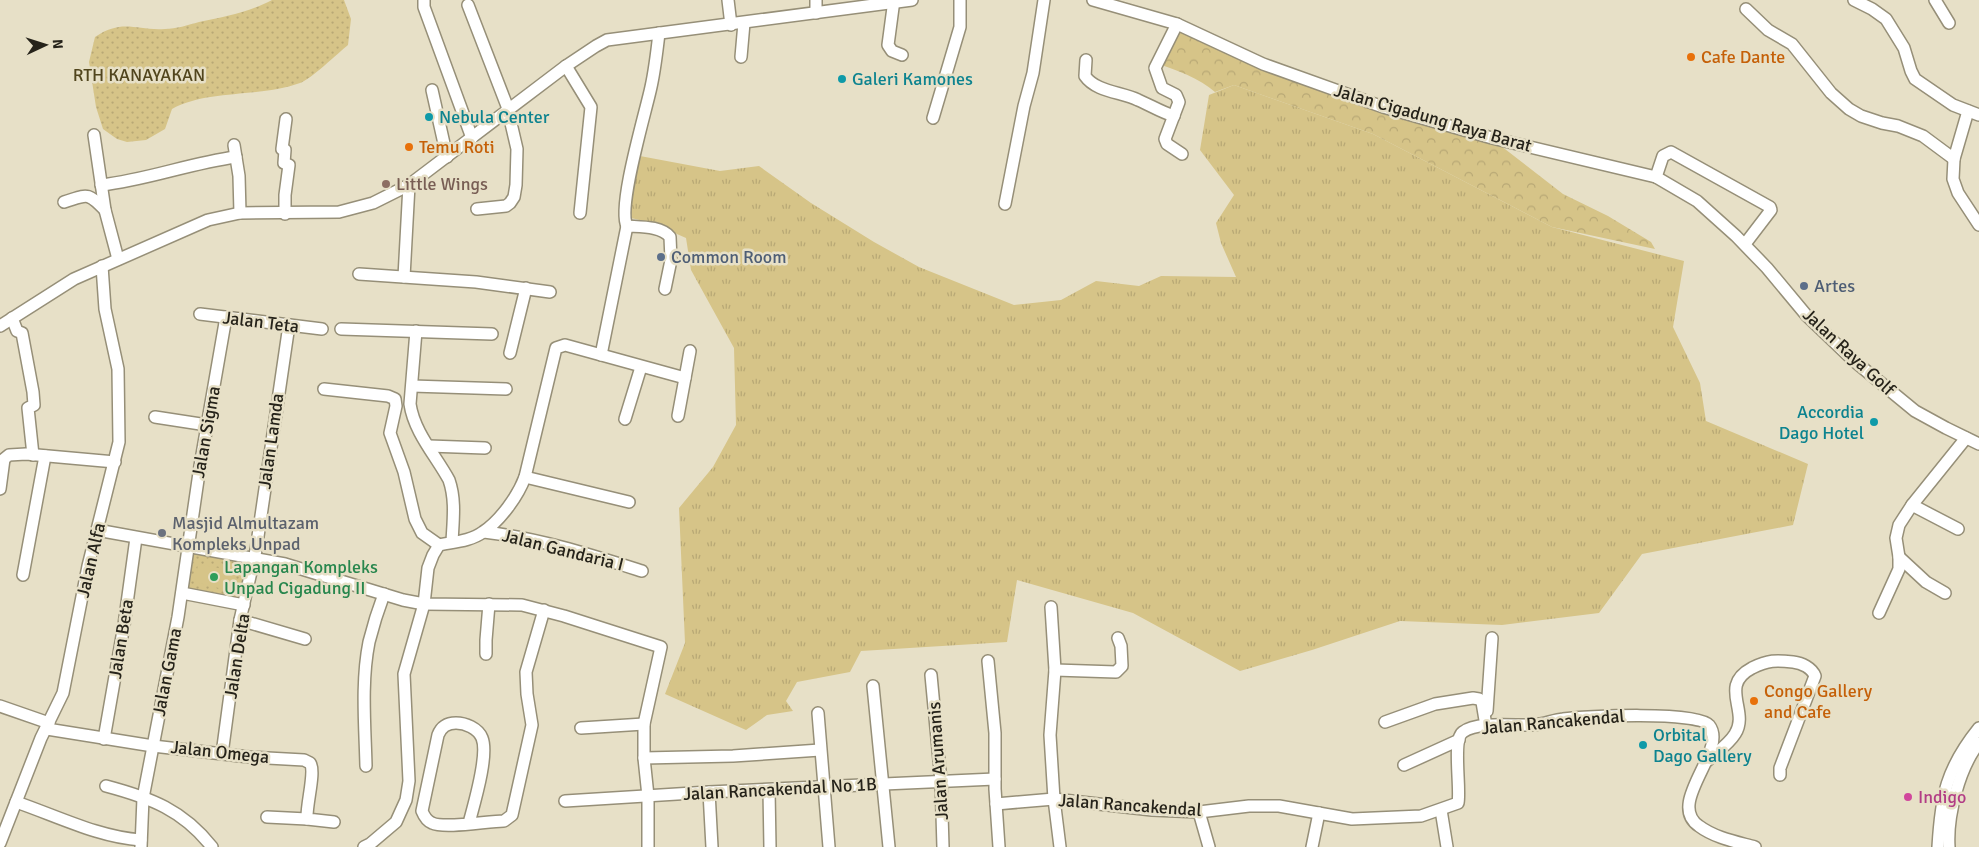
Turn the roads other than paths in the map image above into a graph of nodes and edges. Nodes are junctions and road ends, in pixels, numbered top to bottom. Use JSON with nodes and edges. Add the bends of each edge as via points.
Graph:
{"nodes":[{"id":1,"x":424,"y":0,"type":"edge"},
{"id":2,"x":728,"y":0,"type":"edge"},
{"id":3,"x":816,"y":0,"type":"edge"},
{"id":4,"x":912,"y":0,"type":"edge"},
{"id":5,"x":960,"y":0,"type":"edge"},
{"id":6,"x":1044,"y":0,"type":"edge"},
{"id":7,"x":1093,"y":0,"type":"edge"},
{"id":8,"x":1854,"y":0,"type":"edge"},
{"id":9,"x":1935,"y":0,"type":"edge"},
{"id":10,"x":894,"y":1,"type":"edge"},
{"id":11,"x":468,"y":5,"type":"dead end"},
{"id":12,"x":1746,"y":9,"type":"dead end"},
{"id":13,"x":816,"y":13,"type":"junction"},
{"id":14,"x":744,"y":23,"type":"junction"},
{"id":15,"x":1177,"y":24,"type":"junction"},
{"id":16,"x":1949,"y":24,"type":"dead end"},
{"id":17,"x":731,"y":25,"type":"junction"},
{"id":18,"x":659,"y":33,"type":"junction"},
{"id":19,"x":902,"y":55,"type":"dead end"},
{"id":20,"x":741,"y":57,"type":"dead end"},
{"id":21,"x":1086,"y":60,"type":"dead end"},
{"id":22,"x":566,"y":66,"type":"junction"},
{"id":23,"x":432,"y":90,"type":"dead end"},
{"id":24,"x":508,"y":111,"type":"junction"},
{"id":25,"x":1974,"y":113,"type":"edge"},
{"id":26,"x":1174,"y":116,"type":"junction"},
{"id":27,"x":933,"y":118,"type":"dead end"},
{"id":28,"x":286,"y":119,"type":"dead end"},
{"id":29,"x":94,"y":135,"type":"dead end"},
{"id":30,"x":472,"y":138,"type":"junction"},
{"id":31,"x":234,"y":144,"type":"dead end"},
{"id":32,"x":1182,"y":154,"type":"dead end"},
{"id":33,"x":236,"y":157,"type":"junction"},
{"id":34,"x":446,"y":157,"type":"junction"},
{"id":35,"x":1954,"y":159,"type":"junction"},
{"id":36,"x":1656,"y":178,"type":"junction"},
{"id":37,"x":101,"y":185,"type":"junction"},
{"id":38,"x":409,"y":185,"type":"junction"},
{"id":39,"x":64,"y":202,"type":"dead end"},
{"id":40,"x":1005,"y":204,"type":"dead end"},
{"id":41,"x":477,"y":209,"type":"dead end"},
{"id":42,"x":105,"y":210,"type":"junction"},
{"id":43,"x":240,"y":213,"type":"junction"},
{"id":44,"x":580,"y":213,"type":"dead end"},
{"id":45,"x":285,"y":214,"type":"junction"},
{"id":46,"x":1979,"y":225,"type":"edge"},
{"id":47,"x":627,"y":226,"type":"junction"},
{"id":48,"x":1740,"y":240,"type":"junction"},
{"id":49,"x":118,"y":259,"type":"junction"},
{"id":50,"x":102,"y":266,"type":"junction"},
{"id":51,"x":359,"y":274,"type":"dead end"},
{"id":52,"x":404,"y":277,"type":"junction"},
{"id":53,"x":526,"y":288,"type":"junction"},
{"id":54,"x":665,"y":288,"type":"dead end"},
{"id":55,"x":550,"y":292,"type":"dead end"},
{"id":56,"x":200,"y":314,"type":"dead end"},
{"id":57,"x":226,"y":317,"type":"junction"},
{"id":58,"x":12,"y":318,"type":"junction"},
{"id":59,"x":289,"y":325,"type":"junction"},
{"id":60,"x":0,"y":326,"type":"edge"},
{"id":61,"x":322,"y":329,"type":"dead end"},
{"id":62,"x":341,"y":330,"type":"dead end"},
{"id":63,"x":416,"y":330,"type":"junction"},
{"id":64,"x":492,"y":334,"type":"dead end"},
{"id":65,"x":690,"y":350,"type":"dead end"},
{"id":66,"x":510,"y":353,"type":"dead end"},
{"id":67,"x":601,"y":355,"type":"junction"},
{"id":68,"x":641,"y":367,"type":"junction"},
{"id":69,"x":685,"y":378,"type":"junction"},
{"id":70,"x":412,"y":386,"type":"junction"},
{"id":71,"x":506,"y":388,"type":"dead end"},
{"id":72,"x":324,"y":389,"type":"dead end"},
{"id":73,"x":678,"y":416,"type":"dead end"},
{"id":74,"x":155,"y":417,"type":"dead end"},
{"id":75,"x":625,"y":419,"type":"dead end"},
{"id":76,"x":207,"y":425,"type":"junction"},
{"id":77,"x":1966,"y":438,"type":"junction"},
{"id":78,"x":1979,"y":444,"type":"edge"},
{"id":79,"x":429,"y":446,"type":"junction"},
{"id":80,"x":485,"y":448,"type":"dead end"},
{"id":81,"x":32,"y":455,"type":"junction"},
{"id":82,"x":46,"y":456,"type":"junction"},
{"id":83,"x":115,"y":462,"type":"junction"},
{"id":84,"x":525,"y":477,"type":"junction"},
{"id":85,"x":0,"y":489,"type":"edge"},
{"id":86,"x":629,"y":502,"type":"dead end"},
{"id":87,"x":1912,"y":505,"type":"junction"},
{"id":88,"x":1958,"y":529,"type":"dead end"},
{"id":89,"x":97,"y":530,"type":"junction"},
{"id":90,"x":484,"y":532,"type":"junction"},
{"id":91,"x":136,"y":538,"type":"junction"},
{"id":92,"x":452,"y":542,"type":"junction"},
{"id":93,"x":439,"y":545,"type":"junction"},
{"id":94,"x":189,"y":546,"type":"junction"},
{"id":95,"x":1899,"y":557,"type":"junction"},
{"id":96,"x":254,"y":558,"type":"junction"},
{"id":97,"x":642,"y":570,"type":"dead end"},
{"id":98,"x":23,"y":575,"type":"dead end"},
{"id":99,"x":182,"y":593,"type":"junction"},
{"id":100,"x":1945,"y":593,"type":"dead end"},
{"id":101,"x":384,"y":594,"type":"junction"},
{"id":102,"x":424,"y":604,"type":"junction"},
{"id":103,"x":489,"y":604,"type":"junction"},
{"id":104,"x":244,"y":605,"type":"junction"},
{"id":105,"x":1051,"y":607,"type":"dead end"},
{"id":106,"x":544,"y":610,"type":"junction"},
{"id":107,"x":1879,"y":613,"type":"dead end"},
{"id":108,"x":240,"y":620,"type":"junction"},
{"id":109,"x":1118,"y":638,"type":"dead end"},
{"id":110,"x":1492,"y":638,"type":"dead end"},
{"id":111,"x":305,"y":639,"type":"dead end"},
{"id":112,"x":486,"y":654,"type":"dead end"},
{"id":113,"x":988,"y":661,"type":"dead end"},
{"id":114,"x":1055,"y":670,"type":"junction"},
{"id":115,"x":931,"y":675,"type":"dead end"},
{"id":116,"x":873,"y":686,"type":"dead end"},
{"id":117,"x":0,"y":706,"type":"edge"},
{"id":118,"x":818,"y":713,"type":"dead end"},
{"id":119,"x":1385,"y":722,"type":"dead end"},
{"id":120,"x":644,"y":724,"type":"junction"},
{"id":121,"x":1489,"y":725,"type":"junction"},
{"id":122,"x":48,"y":726,"type":"junction"},
{"id":123,"x":581,"y":728,"type":"dead end"},
{"id":124,"x":1979,"y":728,"type":"edge"},
{"id":125,"x":104,"y":739,"type":"junction"},
{"id":126,"x":1459,"y":740,"type":"junction"},
{"id":127,"x":1979,"y":743,"type":"edge"},
{"id":128,"x":153,"y":746,"type":"junction"},
{"id":129,"x":820,"y":750,"type":"junction"},
{"id":130,"x":222,"y":754,"type":"junction"},
{"id":131,"x":644,"y":758,"type":"junction"},
{"id":132,"x":1706,"y":762,"type":"junction"},
{"id":133,"x":1404,"y":765,"type":"dead end"},
{"id":134,"x":366,"y":766,"type":"dead end"},
{"id":135,"x":1780,"y":775,"type":"dead end"},
{"id":136,"x":995,"y":779,"type":"junction"},
{"id":137,"x":941,"y":781,"type":"junction"},
{"id":138,"x":884,"y":784,"type":"junction"},
{"id":139,"x":106,"y":786,"type":"dead end"},
{"id":140,"x":825,"y":787,"type":"junction"},
{"id":141,"x":769,"y":790,"type":"junction"},
{"id":142,"x":709,"y":792,"type":"junction"},
{"id":143,"x":648,"y":796,"type":"junction"},
{"id":144,"x":143,"y":798,"type":"junction"},
{"id":145,"x":1054,"y":799,"type":"junction"},
{"id":146,"x":565,"y":801,"type":"dead end"},
{"id":147,"x":16,"y":802,"type":"junction"},
{"id":148,"x":996,"y":804,"type":"junction"},
{"id":149,"x":1441,"y":810,"type":"junction"},
{"id":150,"x":1199,"y":812,"type":"junction"},
{"id":151,"x":1318,"y":812,"type":"junction"},
{"id":152,"x":268,"y":816,"type":"dead end"},
{"id":153,"x":307,"y":819,"type":"junction"},
{"id":154,"x":334,"y":822,"type":"dead end"},
{"id":155,"x":469,"y":823,"type":"junction"},
{"id":156,"x":0,"y":843,"type":"edge"},
{"id":157,"x":141,"y":843,"type":"edge"},
{"id":158,"x":212,"y":847,"type":"edge"},
{"id":159,"x":364,"y":847,"type":"edge"},
{"id":160,"x":648,"y":847,"type":"edge"},
{"id":161,"x":712,"y":847,"type":"edge"},
{"id":162,"x":770,"y":847,"type":"edge"},
{"id":163,"x":829,"y":847,"type":"edge"},
{"id":164,"x":889,"y":847,"type":"edge"},
{"id":165,"x":943,"y":847,"type":"edge"},
{"id":166,"x":999,"y":847,"type":"edge"},
{"id":167,"x":1060,"y":847,"type":"edge"},
{"id":168,"x":1208,"y":847,"type":"edge"},
{"id":169,"x":1312,"y":847,"type":"edge"},
{"id":170,"x":1447,"y":847,"type":"edge"},
{"id":171,"x":1755,"y":847,"type":"edge"},
{"id":172,"x":1938,"y":847,"type":"edge"},
{"id":173,"x":1950,"y":847,"type":"edge"}],
"edges":[{"from":1,"to":30,"type":"street"},
{"from":2,"to":17,"type":"street"},
{"from":3,"to":13,"type":"street"},
{"from":4,"to":10,"type":"street"},
{"from":5,"to":27,"type":"street","via":[[960,26]]},
{"from":6,"to":40,"type":"street","via":[[1033,73]]},
{"from":7,"to":15,"type":"street","name":"Jalan Cigadung Raya Barat"},
{"from":8,"to":25,"type":"street","via":[[1886,19],[1904,48],[1915,79],[1953,105]]},
{"from":9,"to":16,"type":"street"},
{"from":10,"to":13,"type":"street"},
{"from":10,"to":19,"type":"street","via":[[888,45],[892,51]]},
{"from":11,"to":24,"type":"street"},
{"from":12,"to":35,"type":"street","via":[[1768,30],[1792,44],[1831,93],[1849,108],[1861,116],[1923,136]]},
{"from":13,"to":14,"type":"street"},
{"from":14,"to":17,"type":"street"},
{"from":14,"to":20,"type":"street"},
{"from":15,"to":26,"type":"street","via":[[1155,68],[1162,88],[1178,99]]},
{"from":15,"to":36,"type":"street","name":"Jalan Cigadung Raya Barat","via":[[1263,64],[1382,107]]},
{"from":17,"to":18,"type":"street"},
{"from":18,"to":22,"type":"street","via":[[607,40]]},
{"from":18,"to":47,"type":"street","via":[[655,66],[626,199],[624,217]]},
{"from":21,"to":26,"type":"street","via":[[1085,76],[1097,86]]},
{"from":22,"to":24,"type":"street"},
{"from":22,"to":44,"type":"street","via":[[591,107]]},
{"from":23,"to":34,"type":"street"},
{"from":24,"to":30,"type":"street"},
{"from":24,"to":41,"type":"street","via":[[517,149],[514,197],[506,206]]},
{"from":25,"to":35,"type":"street"},
{"from":26,"to":32,"type":"street","via":[[1166,142]]},
{"from":28,"to":45,"type":"street","via":[[282,149],[285,150],[284,163],[289,165]]},
{"from":29,"to":37,"type":"street"},
{"from":30,"to":34,"type":"street"},
{"from":31,"to":33,"type":"street"},
{"from":33,"to":37,"type":"street"},
{"from":33,"to":43,"type":"street"},
{"from":34,"to":38,"type":"street"},
{"from":35,"to":46,"type":"street","via":[[1953,179],[1958,193]]},
{"from":36,"to":48,"type":"street","name":"Jalan Cigadung Raya Barat","via":[[1698,201]]},
{"from":36,"to":48,"type":"street","via":[[1663,156],[1671,152],[1770,207],[1771,210]]},
{"from":37,"to":42,"type":"street"},
{"from":38,"to":45,"type":"street","via":[[349,211]]},
{"from":38,"to":52,"type":"street"},
{"from":39,"to":42,"type":"street","via":[[88,196]]},
{"from":42,"to":49,"type":"street"},
{"from":43,"to":45,"type":"street"},
{"from":43,"to":49,"type":"street","via":[[208,220]]},
{"from":47,"to":54,"type":"street","via":[[657,229],[670,237],[671,260]]},
{"from":47,"to":67,"type":"street"},
{"from":48,"to":77,"type":"street","name":"Jalan Raya Golf","via":[[1807,316],[1853,360],[1915,411]]},
{"from":49,"to":50,"type":"street"},
{"from":50,"to":58,"type":"street"},
{"from":50,"to":83,"type":"street","name":"Jalan Alfa","via":[[105,309],[118,369],[119,442]]},
{"from":51,"to":52,"type":"street"},
{"from":52,"to":53,"type":"street"},
{"from":53,"to":55,"type":"street"},
{"from":53,"to":66,"type":"street"},
{"from":56,"to":57,"type":"street","name":"Jalan Teta"},
{"from":57,"to":59,"type":"street","name":"Jalan Teta"},
{"from":57,"to":76,"type":"street","name":"Jalan Sigma"},
{"from":58,"to":60,"type":"street"},
{"from":58,"to":81,"type":"street","via":[[17,331],[22,334],[33,392],[34,405],[28,408]]},
{"from":59,"to":61,"type":"street","name":"Jalan Teta"},
{"from":59,"to":96,"type":"street","name":"Jalan Lamda"},
{"from":62,"to":63,"type":"street"},
{"from":63,"to":64,"type":"street"},
{"from":63,"to":70,"type":"street"},
{"from":65,"to":69,"type":"street"},
{"from":67,"to":68,"type":"street"},
{"from":67,"to":84,"type":"street","via":[[565,345],[556,348]]},
{"from":68,"to":69,"type":"street"},
{"from":68,"to":75,"type":"street"},
{"from":69,"to":73,"type":"street"},
{"from":70,"to":71,"type":"street"},
{"from":70,"to":79,"type":"street","via":[[411,412]]},
{"from":72,"to":93,"type":"street","via":[[395,399],[390,433],[419,528]]},
{"from":74,"to":76,"type":"street"},
{"from":76,"to":94,"type":"street","name":"Jalan Sigma"},
{"from":77,"to":78,"type":"street","name":"Jalan Raya Golf"},
{"from":77,"to":87,"type":"street"},
{"from":79,"to":80,"type":"street"},
{"from":79,"to":92,"type":"street","via":[[452,489]]},
{"from":81,"to":82,"type":"street"},
{"from":81,"to":85,"type":"street","via":[[5,456]]},
{"from":82,"to":83,"type":"street"},
{"from":82,"to":98,"type":"street"},
{"from":83,"to":89,"type":"street","name":"Jalan Alfa"},
{"from":84,"to":86,"type":"street"},
{"from":84,"to":90,"type":"street","via":[[516,497]]},
{"from":87,"to":88,"type":"street"},
{"from":87,"to":95,"type":"street","via":[[1897,531]]},
{"from":89,"to":91,"type":"street"},
{"from":89,"to":122,"type":"street","name":"Jalan Alfa","via":[[63,693]]},
{"from":90,"to":92,"type":"street"},
{"from":90,"to":97,"type":"street","name":"Jalan Gandaria I","via":[[529,540]]},
{"from":91,"to":94,"type":"street"},
{"from":91,"to":125,"type":"street","name":"Jalan Beta"},
{"from":92,"to":93,"type":"street"},
{"from":93,"to":102,"type":"street","via":[[428,568]]},
{"from":94,"to":96,"type":"street"},
{"from":94,"to":99,"type":"street","name":"Jalan Gama"},
{"from":95,"to":100,"type":"street","via":[[1926,582]]},
{"from":95,"to":107,"type":"street","via":[[1899,570]]},
{"from":96,"to":101,"type":"street","via":[[302,568]]},
{"from":96,"to":104,"type":"street","name":"Jalan Delta"},
{"from":99,"to":104,"type":"street"},
{"from":99,"to":128,"type":"street","name":"Jalan Gama"},
{"from":101,"to":102,"type":"street"},
{"from":101,"to":134,"type":"street","via":[[367,654]]},
{"from":102,"to":103,"type":"street"},
{"from":102,"to":159,"type":"street","via":[[404,674],[409,781],[406,800],[396,822]]},
{"from":103,"to":106,"type":"street","via":[[522,605]]},
{"from":103,"to":112,"type":"street"},
{"from":104,"to":108,"type":"street","name":"Jalan Delta"},
{"from":105,"to":114,"type":"street"},
{"from":106,"to":120,"type":"street","via":[[661,647]]},
{"from":106,"to":155,"type":"street","via":[[526,672],[532,725],[512,815],[504,821]]},
{"from":108,"to":111,"type":"street"},
{"from":108,"to":130,"type":"street","name":"Jalan Delta"},
{"from":109,"to":114,"type":"street","via":[[1122,666],[1116,672]]},
{"from":110,"to":121,"type":"street","via":[[1487,709]]},
{"from":113,"to":136,"type":"street","via":[[995,733]]},
{"from":114,"to":145,"type":"street","via":[[1050,735]]},
{"from":115,"to":137,"type":"street","name":"Jalan Arumanis"},
{"from":116,"to":138,"type":"street"},
{"from":117,"to":122,"type":"street","name":"Jalan Omega"},
{"from":118,"to":129,"type":"street"},
{"from":119,"to":121,"type":"street","via":[[1435,704],[1473,698],[1482,702]]},
{"from":120,"to":123,"type":"street"},
{"from":120,"to":131,"type":"street"},
{"from":121,"to":126,"type":"street","name":"Jalan Rancakendal","via":[[1462,732]]},
{"from":121,"to":132,"type":"street","name":"Jalan Rancakendal","via":[[1535,725],[1615,715],[1702,719],[1710,725],[1714,735]]},
{"from":122,"to":125,"type":"street","name":"Jalan Omega"},
{"from":122,"to":147,"type":"street","name":"Jalan Alfa"},
{"from":124,"to":172,"type":"street","via":[[1957,758],[1947,780],[1940,813]]},
{"from":125,"to":128,"type":"street","name":"Jalan Omega"},
{"from":126,"to":133,"type":"street"},
{"from":126,"to":149,"type":"street","name":"Jalan Rancakendal","via":[[1458,803]]},
{"from":127,"to":173,"type":"street","via":[[1970,757],[1952,806]]},
{"from":128,"to":130,"type":"street","name":"Jalan Omega"},
{"from":128,"to":144,"type":"street","name":"Jalan Gama"},
{"from":129,"to":131,"type":"street"},
{"from":129,"to":140,"type":"street"},
{"from":130,"to":153,"type":"street","name":"Jalan Omega","via":[[310,763],[313,772]]},
{"from":131,"to":143,"type":"street"},
{"from":132,"to":135,"type":"street","via":[[1736,733],[1736,690],[1742,674],[1773,660],[1798,662],[1812,669],[1815,676]]},
{"from":132,"to":171,"type":"street","name":"Jalan Rancakendal","via":[[1691,797],[1689,809],[1692,818],[1698,826],[1724,838]]},
{"from":136,"to":137,"type":"street","name":"Jalan Rancakendal No 1B"},
{"from":136,"to":148,"type":"street"},
{"from":137,"to":138,"type":"street","name":"Jalan Rancakendal No 1B"},
{"from":137,"to":165,"type":"street","name":"Jalan Arumanis"},
{"from":138,"to":140,"type":"street","name":"Jalan Rancakendal No 1B"},
{"from":138,"to":164,"type":"street"},
{"from":139,"to":144,"type":"street"},
{"from":140,"to":141,"type":"street","name":"Jalan Rancakendal No 1B"},
{"from":140,"to":163,"type":"street"},
{"from":141,"to":142,"type":"street","name":"Jalan Rancakendal No 1B"},
{"from":141,"to":162,"type":"street"},
{"from":142,"to":143,"type":"street","name":"Jalan Rancakendal No 1B"},
{"from":142,"to":161,"type":"street"},
{"from":143,"to":146,"type":"street","name":"Jalan Rancakendal No 1B"},
{"from":143,"to":160,"type":"street"},
{"from":144,"to":157,"type":"street","name":"Jalan Gama"},
{"from":144,"to":158,"type":"street","via":[[178,812]]},
{"from":145,"to":148,"type":"street","name":"Jalan Rancakendal"},
{"from":145,"to":150,"type":"street","name":"Jalan Rancakendal"},
{"from":145,"to":167,"type":"street"},
{"from":147,"to":156,"type":"street","name":"Jalan Alfa"},
{"from":147,"to":157,"type":"street","via":[[92,830]]},
{"from":148,"to":166,"type":"street"},
{"from":149,"to":151,"type":"street","name":"Jalan Rancakendal","via":[[1421,816],[1352,819]]},
{"from":149,"to":170,"type":"street"},
{"from":150,"to":151,"type":"street","name":"Jalan Rancakendal","via":[[1265,806]]},
{"from":150,"to":168,"type":"street"},
{"from":151,"to":169,"type":"street"},
{"from":152,"to":153,"type":"street"},
{"from":153,"to":154,"type":"street"},
{"from":155,"to":155,"type":"street","via":[[436,824],[428,820],[422,811],[438,734],[449,723],[474,728],[482,737],[482,768]]}]}
